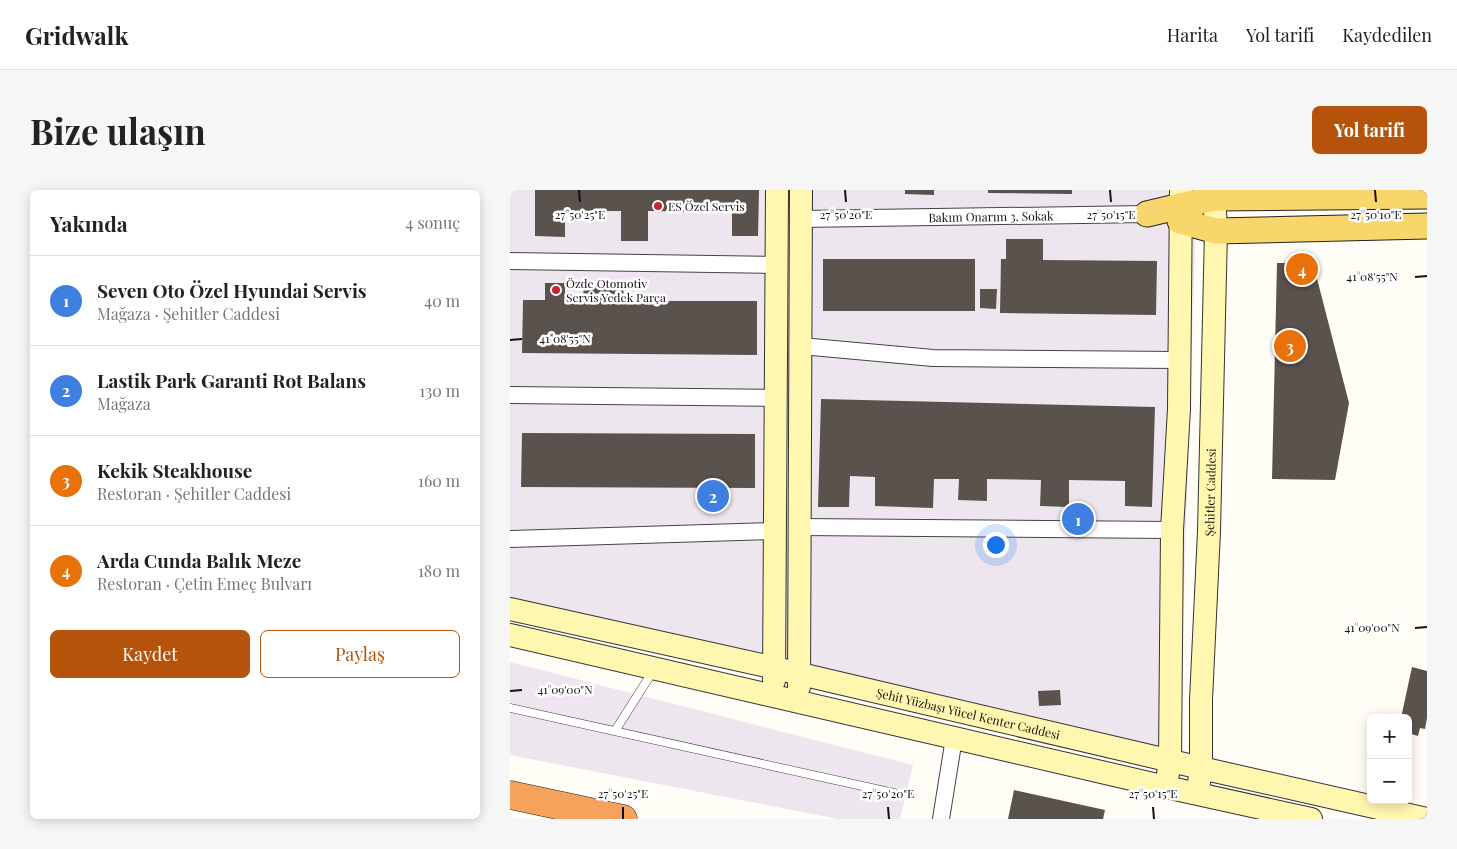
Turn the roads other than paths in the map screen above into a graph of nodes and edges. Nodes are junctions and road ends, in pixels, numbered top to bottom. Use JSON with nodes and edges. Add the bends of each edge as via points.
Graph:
{"nodes":[{"id":1,"x":777,"y":190,"type":"edge"},
{"id":2,"x":801,"y":190,"type":"edge"},
{"id":3,"x":1214,"y":194,"type":"edge"},
{"id":4,"x":1427,"y":196,"type":"edge"},
{"id":5,"x":1181,"y":206,"type":"edge"},
{"id":6,"x":1147,"y":214,"type":"joint"},
{"id":7,"x":801,"y":219,"type":"junction"},
{"id":8,"x":1427,"y":226,"type":"edge"},
{"id":9,"x":1216,"y":231,"type":"junction"},
{"id":10,"x":510,"y":261,"type":"edge"},
{"id":11,"x":777,"y":265,"type":"junction"},
{"id":12,"x":801,"y":346,"type":"junction"},
{"id":13,"x":1179,"y":360,"type":"junction"},
{"id":14,"x":510,"y":395,"type":"edge"},
{"id":15,"x":776,"y":398,"type":"junction"},
{"id":16,"x":800,"y":527,"type":"junction"},
{"id":17,"x":1172,"y":530,"type":"junction"},
{"id":18,"x":776,"y":531,"type":"junction"},
{"id":19,"x":510,"y":539,"type":"edge"},
{"id":20,"x":510,"y":609,"type":"edge"},
{"id":21,"x":510,"y":635,"type":"edge"},
{"id":22,"x":775,"y":668,"type":"junction"},
{"id":23,"x":654,"y":669,"type":"junction"},
{"id":24,"x":800,"y":673,"type":"junction"},
{"id":25,"x":773,"y":697,"type":"junction"},
{"id":26,"x":799,"y":703,"type":"junction"},
{"id":27,"x":510,"y":708,"type":"edge"},
{"id":28,"x":615,"y":731,"type":"junction"},
{"id":29,"x":954,"y":738,"type":"junction"},
{"id":30,"x":1170,"y":760,"type":"junction"},
{"id":31,"x":1201,"y":768,"type":"junction"},
{"id":32,"x":1166,"y":787,"type":"junction"},
{"id":33,"x":510,"y":793,"type":"edge"},
{"id":34,"x":894,"y":793,"type":"dead end"},
{"id":35,"x":1197,"y":794,"type":"junction"},
{"id":36,"x":623,"y":819,"type":"edge"},
{"id":37,"x":941,"y":819,"type":"edge"},
{"id":38,"x":1311,"y":819,"type":"edge"},
{"id":39,"x":1427,"y":819,"type":"edge"}],
"edges":[{"from":1,"to":11,"type":"street"},
{"from":2,"to":7,"type":"street"},
{"from":3,"to":4,"type":"main road"},
{"from":3,"to":5,"type":"main road"},
{"from":3,"to":9,"type":"street","name":"Şehitler Caddesi"},
{"from":5,"to":6,"type":"main road"},
{"from":5,"to":9,"type":"main road"},
{"from":5,"to":13,"type":"street"},
{"from":6,"to":7,"type":"street","name":"Bakım Onarım 3. Sokak"},
{"from":7,"to":12,"type":"street"},
{"from":8,"to":9,"type":"main road"},
{"from":9,"to":31,"type":"street","name":"Şehitler Caddesi"},
{"from":10,"to":11,"type":"street"},
{"from":11,"to":15,"type":"street"},
{"from":12,"to":13,"type":"street","via":[[933,358]]},
{"from":12,"to":16,"type":"street"},
{"from":13,"to":17,"type":"street"},
{"from":14,"to":15,"type":"street"},
{"from":15,"to":18,"type":"street"},
{"from":16,"to":17,"type":"street"},
{"from":16,"to":24,"type":"street"},
{"from":17,"to":30,"type":"street"},
{"from":18,"to":19,"type":"street"},
{"from":18,"to":22,"type":"street"},
{"from":20,"to":22,"type":"street","name":"Şehit Yüzbaşı Yücel Kenter Caddesi"},
{"from":21,"to":23,"type":"street"},
{"from":22,"to":24,"type":"street","name":"Şehit Yüzbaşı Yücel Kenter Caddesi"},
{"from":22,"to":25,"type":"street"},
{"from":23,"to":25,"type":"street"},
{"from":23,"to":28,"type":"lane"},
{"from":24,"to":26,"type":"street"},
{"from":24,"to":30,"type":"street","name":"Şehit Yüzbaşı Yücel Kenter Caddesi"},
{"from":25,"to":26,"type":"street"},
{"from":26,"to":29,"type":"street"},
{"from":27,"to":28,"type":"lane"},
{"from":28,"to":34,"type":"lane"},
{"from":29,"to":32,"type":"street"},
{"from":29,"to":37,"type":"street"},
{"from":30,"to":31,"type":"street","name":"Şehit Yüzbaşı Yücel Kenter Caddesi"},
{"from":30,"to":32,"type":"street"},
{"from":31,"to":35,"type":"street","name":"Şehitler Caddesi"},
{"from":31,"to":39,"type":"street","name":"Şehit Yüzbaşı Yücel Kenter Caddesi"},
{"from":32,"to":35,"type":"street"},
{"from":33,"to":36,"type":"highway"},
{"from":35,"to":38,"type":"street"}]}
